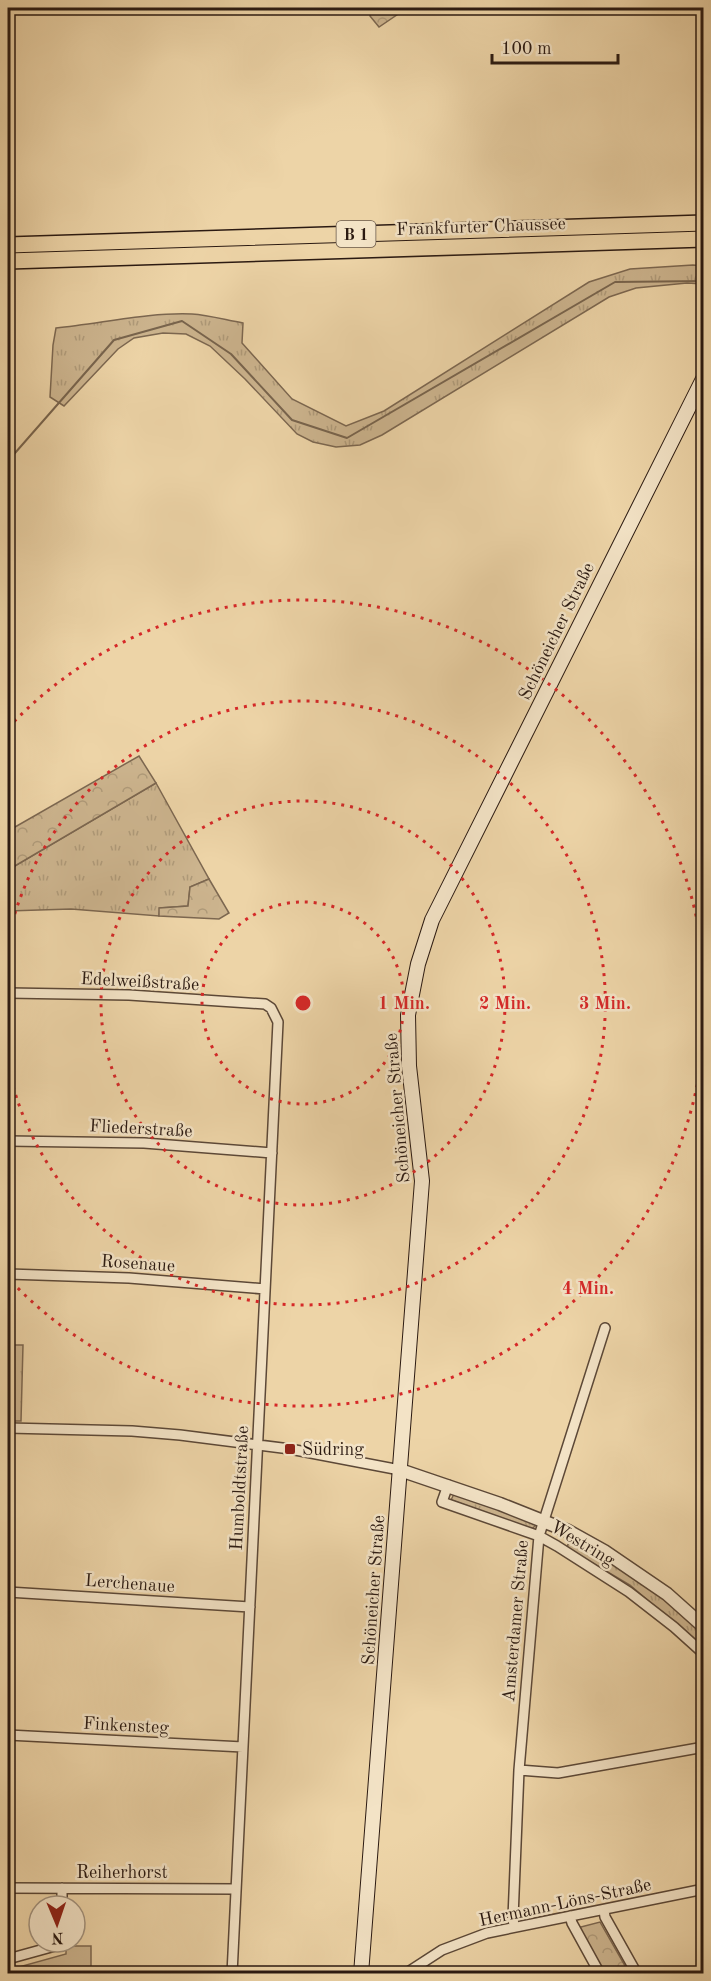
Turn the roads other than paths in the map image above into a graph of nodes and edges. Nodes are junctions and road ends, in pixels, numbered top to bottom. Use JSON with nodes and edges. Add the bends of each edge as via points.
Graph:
{"nodes":[{"id":1,"x":704,"y":223,"type":"edge"},
{"id":2,"x":704,"y":239,"type":"edge"},
{"id":3,"x":8,"y":245,"type":"edge"},
{"id":4,"x":8,"y":261,"type":"edge"},
{"id":5,"x":704,"y":377,"type":"edge"},
{"id":6,"x":8,"y":993,"type":"edge"},
{"id":7,"x":270,"y":1006,"type":"joint"},
{"id":8,"x":8,"y":1141,"type":"edge"},
{"id":9,"x":272,"y":1154,"type":"junction"},
{"id":10,"x":8,"y":1274,"type":"edge"},
{"id":11,"x":265,"y":1289,"type":"junction"},
{"id":12,"x":606,"y":1328,"type":"dead end"},
{"id":13,"x":8,"y":1428,"type":"edge"},
{"id":14,"x":259,"y":1445,"type":"junction"},
{"id":15,"x":400,"y":1470,"type":"junction"},
{"id":16,"x":448,"y":1485,"type":"junction"},
{"id":17,"x":544,"y":1520,"type":"junction"},
{"id":18,"x":539,"y":1536,"type":"junction"},
{"id":19,"x":8,"y":1592,"type":"edge"},
{"id":20,"x":250,"y":1607,"type":"junction"},
{"id":21,"x":704,"y":1627,"type":"edge"},
{"id":22,"x":704,"y":1654,"type":"edge"},
{"id":23,"x":8,"y":1735,"type":"edge"},
{"id":24,"x":704,"y":1747,"type":"edge"},
{"id":25,"x":243,"y":1748,"type":"junction"},
{"id":26,"x":519,"y":1770,"type":"junction"},
{"id":27,"x":8,"y":1887,"type":"edge"},
{"id":28,"x":62,"y":1888,"type":"junction"},
{"id":29,"x":237,"y":1889,"type":"junction"},
{"id":30,"x":704,"y":1890,"type":"edge"},
{"id":31,"x":62,"y":1894,"type":"edge"},
{"id":32,"x":604,"y":1910,"type":"junction"},
{"id":33,"x":570,"y":1916,"type":"junction"},
{"id":34,"x":514,"y":1926,"type":"junction"},
{"id":35,"x":27,"y":1954,"type":"edge"},
{"id":36,"x":8,"y":1959,"type":"edge"},
{"id":37,"x":232,"y":1974,"type":"edge"},
{"id":38,"x":361,"y":1974,"type":"edge"},
{"id":39,"x":405,"y":1974,"type":"edge"},
{"id":40,"x":600,"y":1974,"type":"edge"},
{"id":41,"x":638,"y":1974,"type":"edge"}],
"edges":[{"from":1,"to":3,"type":"main road","name":"Frankfurter Chaussee","number":"B 1"},
{"from":2,"to":4,"type":"main road","name":"Frankfurter Chaussee","number":"B 1"},
{"from":5,"to":15,"type":"main road","name":"Schöneicher Straße","via":[[432,920],[418,964],[408,1015],[408,1044],[422,1181]]},
{"from":6,"to":7,"type":"street","name":"Edelweißstraße","via":[[124,995]]},
{"from":7,"to":9,"type":"street","name":"Humboldtstraße","via":[[278,1022]]},
{"from":8,"to":9,"type":"street","name":"Fliederstraße","via":[[144,1143]]},
{"from":9,"to":11,"type":"street","name":"Humboldtstraße"},
{"from":10,"to":11,"type":"street","name":"Rosenaue","via":[[129,1278]]},
{"from":11,"to":14,"type":"street","name":"Humboldtstraße"},
{"from":12,"to":17,"type":"street","name":"Amsterdamer Straße"},
{"from":13,"to":14,"type":"street","via":[[132,1431]]},
{"from":14,"to":15,"type":"street"},
{"from":14,"to":20,"type":"street","name":"Humboldtstraße"},
{"from":15,"to":16,"type":"street","name":"Westring"},
{"from":15,"to":38,"type":"main road","name":"Schöneicher Straße"},
{"from":16,"to":17,"type":"street","name":"Westring"},
{"from":16,"to":18,"type":"street","name":"Westring","via":[[442,1502]]},
{"from":17,"to":18,"type":"street","name":"Amsterdamer Straße"},
{"from":17,"to":21,"type":"street","name":"Westring","via":[[612,1556],[667,1594]]},
{"from":18,"to":22,"type":"street","name":"Westring","via":[[629,1592]]},
{"from":18,"to":26,"type":"street","name":"Amsterdamer Straße"},
{"from":19,"to":20,"type":"street","name":"Lerchenaue"},
{"from":20,"to":25,"type":"street","name":"Humboldtstraße"},
{"from":23,"to":25,"type":"street","name":"Finkensteg"},
{"from":24,"to":26,"type":"street","via":[[558,1773]]},
{"from":25,"to":29,"type":"street","name":"Humboldtstraße"},
{"from":26,"to":34,"type":"street","name":"Amsterdamer Straße"},
{"from":27,"to":28,"type":"street","name":"Reiherhorst"},
{"from":28,"to":29,"type":"street","name":"Reiherhorst"},
{"from":28,"to":31,"type":"street"},
{"from":29,"to":37,"type":"street","name":"Humboldtstraße"},
{"from":30,"to":32,"type":"street","name":"Hermann-Löns-Straße"},
{"from":32,"to":33,"type":"street","name":"Hermann-Löns-Straße"},
{"from":32,"to":41,"type":"street"},
{"from":33,"to":34,"type":"street","name":"Hermann-Löns-Straße"},
{"from":33,"to":40,"type":"street"},
{"from":34,"to":39,"type":"street","name":"Hermann-Löns-Straße","via":[[463,1940]]},
{"from":35,"to":36,"type":"street"}]}
